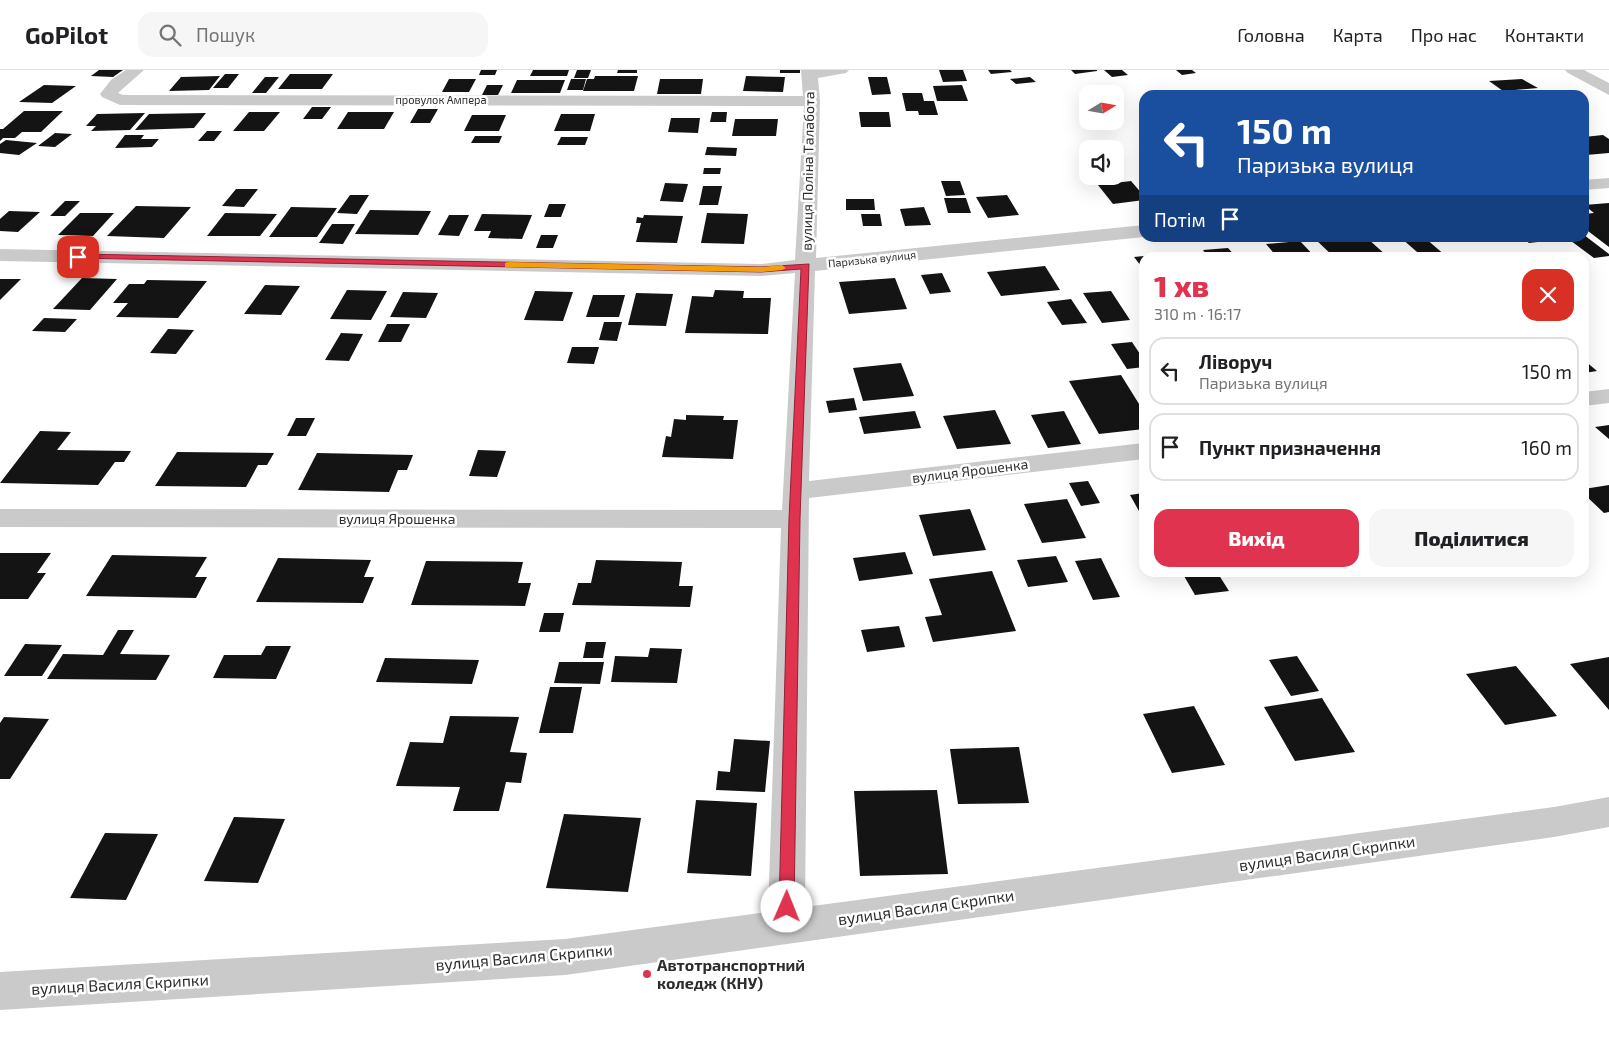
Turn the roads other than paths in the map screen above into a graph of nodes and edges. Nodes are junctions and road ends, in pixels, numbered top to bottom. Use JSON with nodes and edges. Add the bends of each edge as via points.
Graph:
{"nodes":[{"id":1,"x":136,"y":70,"type":"edge"},
{"id":2,"x":841,"y":70,"type":"edge"},
{"id":3,"x":1574,"y":70,"type":"edge"},
{"id":4,"x":809,"y":72,"type":"edge"},
{"id":5,"x":1609,"y":90,"type":"edge"},
{"id":6,"x":812,"y":101,"type":"junction"},
{"id":7,"x":1609,"y":183,"type":"edge"},
{"id":8,"x":1589,"y":185,"type":"edge"},
{"id":9,"x":1139,"y":232,"type":"edge"},
{"id":10,"x":0,"y":255,"type":"edge"},
{"id":11,"x":806,"y":266,"type":"junction"},
{"id":12,"x":1609,"y":396,"type":"edge"},
{"id":13,"x":1589,"y":398,"type":"edge"},
{"id":14,"x":1139,"y":452,"type":"edge"},
{"id":15,"x":797,"y":491,"type":"junction"},
{"id":16,"x":0,"y":518,"type":"edge"},
{"id":17,"x":794,"y":519,"type":"junction"},
{"id":18,"x":1609,"y":812,"type":"edge"},
{"id":19,"x":786,"y":926,"type":"junction"},
{"id":20,"x":0,"y":991,"type":"edge"}],
"edges":[{"from":1,"to":6,"type":"street","name":"провулок Ампера","via":[[108,94],[120,100]]},
{"from":2,"to":4,"type":"street"},
{"from":3,"to":5,"type":"street"},
{"from":4,"to":6,"type":"street","name":"вулиця Поліна Талабота"},
{"from":6,"to":11,"type":"street","name":"вулиця Поліна Талабота"},
{"from":7,"to":8,"type":"street"},
{"from":9,"to":11,"type":"street","name":"Паризька вулиця"},
{"from":10,"to":11,"type":"street","name":"Паризька вулиця","via":[[751,269]]},
{"from":11,"to":15,"type":"street","name":"вулиця Поліна Талабота"},
{"from":12,"to":13,"type":"street"},
{"from":14,"to":15,"type":"street","name":"вулиця Ярошенка"},
{"from":15,"to":17,"type":"street","name":"вулиця Поліна Талабота"},
{"from":16,"to":17,"type":"street","name":"вулиця Ярошенка"},
{"from":17,"to":19,"type":"street","name":"вулиця Поліна Талабота"},
{"from":18,"to":19,"type":"street","name":"вулиця Василя Скрипки","via":[[1545,824]]},
{"from":19,"to":20,"type":"street","name":"вулиця Василя Скрипки","via":[[565,957]]}]}
